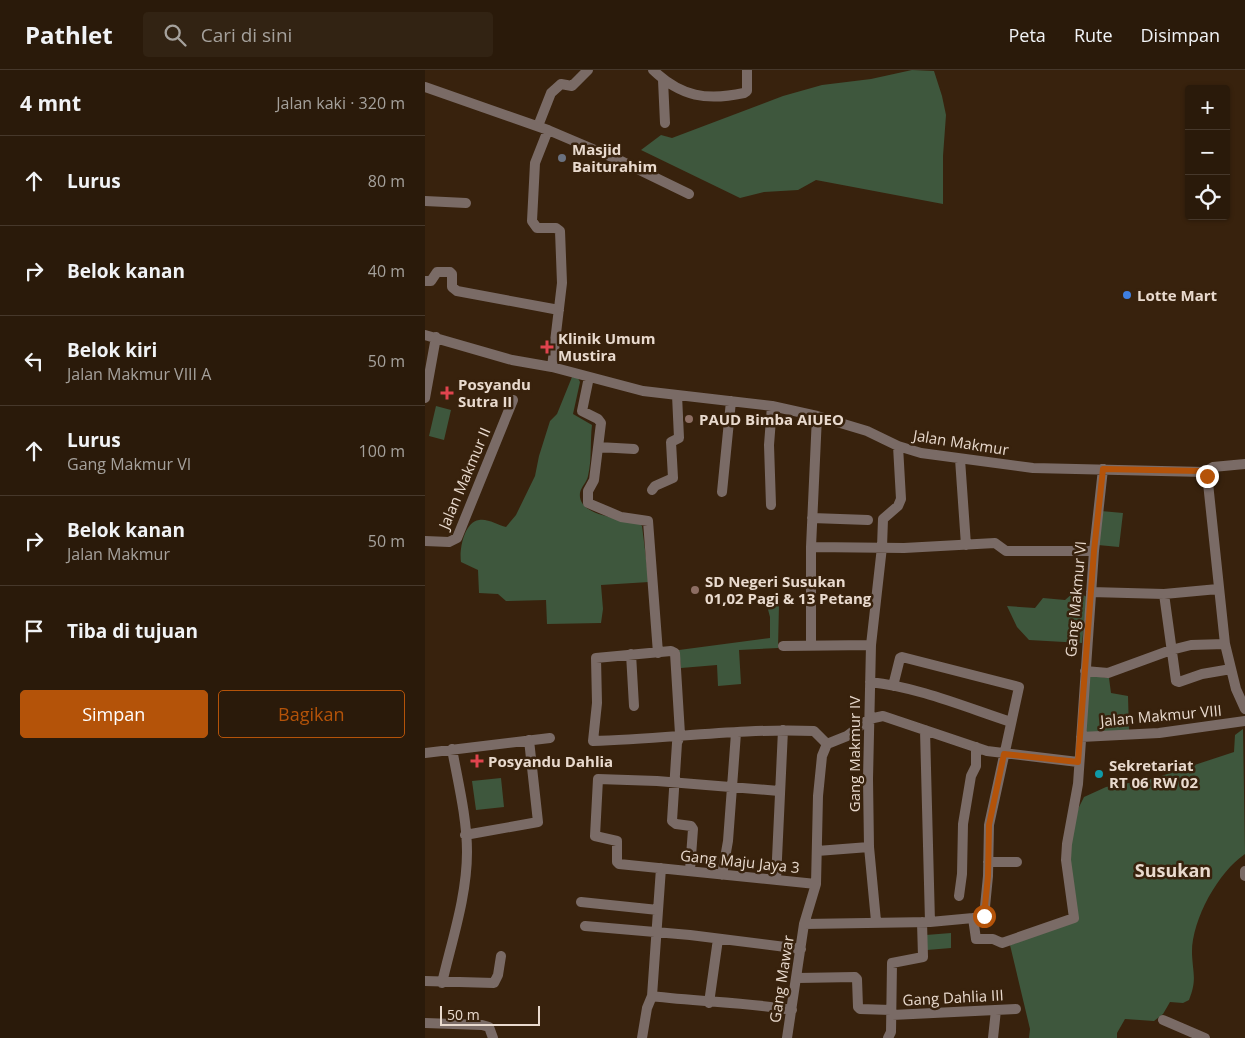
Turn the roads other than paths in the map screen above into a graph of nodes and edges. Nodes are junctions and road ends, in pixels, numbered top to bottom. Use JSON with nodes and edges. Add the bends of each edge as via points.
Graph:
{"nodes":[{"id":1,"x":588,"y":70,"type":"edge"},
{"id":2,"x":653,"y":70,"type":"edge"},
{"id":3,"x":747,"y":70,"type":"edge"},
{"id":4,"x":663,"y":80,"type":"junction"},
{"id":5,"x":425,"y":88,"type":"edge"},
{"id":6,"x":665,"y":123,"type":"dead end"},
{"id":7,"x":543,"y":128,"type":"junction"},
{"id":8,"x":689,"y":194,"type":"dead end"},
{"id":9,"x":425,"y":202,"type":"edge"},
{"id":10,"x":466,"y":204,"type":"dead end"},
{"id":11,"x":425,"y":281,"type":"edge"},
{"id":12,"x":559,"y":310,"type":"junction"},
{"id":13,"x":425,"y":335,"type":"edge"},
{"id":14,"x":436,"y":337,"type":"junction"},
{"id":15,"x":552,"y":368,"type":"junction"},
{"id":16,"x":589,"y":377,"type":"junction"},
{"id":17,"x":427,"y":378,"type":"edge"},
{"id":18,"x":677,"y":395,"type":"junction"},
{"id":19,"x":425,"y":398,"type":"edge"},
{"id":20,"x":513,"y":400,"type":"dead end"},
{"id":21,"x":731,"y":401,"type":"junction"},
{"id":22,"x":772,"y":406,"type":"junction"},
{"id":23,"x":817,"y":416,"type":"junction"},
{"id":24,"x":898,"y":446,"type":"junction"},
{"id":25,"x":598,"y":448,"type":"junction"},
{"id":26,"x":634,"y":449,"type":"dead end"},
{"id":27,"x":960,"y":458,"type":"junction"},
{"id":28,"x":1245,"y":464,"type":"edge"},
{"id":29,"x":1103,"y":469,"type":"junction"},
{"id":30,"x":1204,"y":472,"type":"junction"},
{"id":31,"x":652,"y":490,"type":"dead end"},
{"id":32,"x":722,"y":492,"type":"dead end"},
{"id":33,"x":771,"y":505,"type":"dead end"},
{"id":34,"x":812,"y":518,"type":"junction"},
{"id":35,"x":868,"y":520,"type":"dead end"},
{"id":36,"x":425,"y":541,"type":"edge"},
{"id":37,"x":966,"y":544,"type":"junction"},
{"id":38,"x":882,"y":547,"type":"junction"},
{"id":39,"x":811,"y":548,"type":"junction"},
{"id":40,"x":1094,"y":551,"type":"junction"},
{"id":41,"x":1218,"y":589,"type":"junction"},
{"id":42,"x":1091,"y":592,"type":"junction"},
{"id":43,"x":1164,"y":594,"type":"junction"},
{"id":44,"x":1225,"y":644,"type":"junction"},
{"id":45,"x":871,"y":645,"type":"junction"},
{"id":46,"x":783,"y":646,"type":"dead end"},
{"id":47,"x":811,"y":646,"type":"junction"},
{"id":48,"x":1171,"y":650,"type":"junction"},
{"id":49,"x":658,"y":653,"type":"junction"},
{"id":50,"x":631,"y":654,"type":"junction"},
{"id":51,"x":1231,"y":669,"type":"junction"},
{"id":52,"x":1085,"y":671,"type":"junction"},
{"id":53,"x":870,"y":682,"type":"junction"},
{"id":54,"x":893,"y":686,"type":"junction"},
{"id":55,"x":634,"y":706,"type":"dead end"},
{"id":56,"x":1245,"y":709,"type":"edge"},
{"id":57,"x":869,"y":719,"type":"junction"},
{"id":58,"x":1011,"y":722,"type":"junction"},
{"id":59,"x":1245,"y":722,"type":"edge"},
{"id":60,"x":783,"y":730,"type":"junction"},
{"id":61,"x":925,"y":730,"type":"junction"},
{"id":62,"x":736,"y":733,"type":"junction"},
{"id":63,"x":680,"y":736,"type":"junction"},
{"id":64,"x":1081,"y":737,"type":"junction"},
{"id":65,"x":550,"y":738,"type":"dead end"},
{"id":66,"x":529,"y":740,"type":"junction"},
{"id":67,"x":827,"y":744,"type":"junction"},
{"id":68,"x":976,"y":747,"type":"junction"},
{"id":69,"x":452,"y":749,"type":"junction"},
{"id":70,"x":425,"y":753,"type":"edge"},
{"id":71,"x":1004,"y":754,"type":"junction"},
{"id":72,"x":1078,"y":762,"type":"junction"},
{"id":73,"x":676,"y":783,"type":"junction"},
{"id":74,"x":732,"y":788,"type":"junction"},
{"id":75,"x":779,"y":791,"type":"junction"},
{"id":76,"x":465,"y":835,"type":"junction"},
{"id":77,"x":869,"y":847,"type":"junction"},
{"id":78,"x":817,"y":850,"type":"junction"},
{"id":79,"x":988,"y":862,"type":"junction"},
{"id":80,"x":1017,"y":862,"type":"dead end"},
{"id":81,"x":661,"y":868,"type":"junction"},
{"id":82,"x":690,"y":870,"type":"junction"},
{"id":83,"x":1245,"y":871,"type":"edge"},
{"id":84,"x":722,"y":874,"type":"junction"},
{"id":85,"x":1245,"y":876,"type":"edge"},
{"id":86,"x":776,"y":880,"type":"junction"},
{"id":87,"x":815,"y":884,"type":"junction"},
{"id":88,"x":959,"y":896,"type":"dead end"},
{"id":89,"x":581,"y":902,"type":"dead end"},
{"id":90,"x":658,"y":910,"type":"junction"},
{"id":91,"x":973,"y":918,"type":"junction"},
{"id":92,"x":876,"y":921,"type":"junction"},
{"id":93,"x":926,"y":922,"type":"junction"},
{"id":94,"x":804,"y":924,"type":"junction"},
{"id":95,"x":585,"y":926,"type":"dead end"},
{"id":96,"x":656,"y":933,"type":"junction"},
{"id":97,"x":718,"y":939,"type":"junction"},
{"id":98,"x":801,"y":949,"type":"junction"},
{"id":99,"x":501,"y":956,"type":"dead end"},
{"id":100,"x":798,"y":978,"type":"junction"},
{"id":101,"x":425,"y":982,"type":"edge"},
{"id":102,"x":442,"y":983,"type":"junction"},
{"id":103,"x":652,"y":996,"type":"junction"},
{"id":104,"x":709,"y":1003,"type":"junction"},
{"id":105,"x":1016,"y":1009,"type":"dead end"},
{"id":106,"x":792,"y":1010,"type":"junction"},
{"id":107,"x":996,"y":1010,"type":"junction"},
{"id":108,"x":891,"y":1013,"type":"junction"},
{"id":109,"x":1163,"y":1020,"type":"dead end"},
{"id":110,"x":425,"y":1023,"type":"edge"},
{"id":111,"x":492,"y":1034,"type":"edge"},
{"id":112,"x":642,"y":1038,"type":"edge"},
{"id":113,"x":787,"y":1038,"type":"edge"},
{"id":114,"x":888,"y":1038,"type":"edge"},
{"id":115,"x":993,"y":1038,"type":"edge"},
{"id":116,"x":1205,"y":1038,"type":"edge"}],
"edges":[{"from":1,"to":7,"type":"street","via":[[572,86],[561,84],[551,93]]},
{"from":2,"to":4,"type":"street"},
{"from":3,"to":4,"type":"street","via":[[747,91],[725,96],[691,96]]},
{"from":4,"to":6,"type":"street"},
{"from":5,"to":7,"type":"street"},
{"from":7,"to":8,"type":"street"},
{"from":7,"to":12,"type":"street","via":[[537,154],[533,224],[537,228],[560,231],[562,283]]},
{"from":9,"to":10,"type":"street"},
{"from":11,"to":12,"type":"street","via":[[431,281],[437,272],[450,272],[452,287],[457,291]]},
{"from":12,"to":15,"type":"street"},
{"from":13,"to":14,"type":"street","name":"Jalan Makmur"},
{"from":14,"to":15,"type":"street","name":"Jalan Makmur","via":[[512,360]]},
{"from":14,"to":17,"type":"street"},
{"from":15,"to":16,"type":"street","name":"Jalan Makmur"},
{"from":16,"to":18,"type":"street","name":"Jalan Makmur","via":[[643,391]]},
{"from":16,"to":25,"type":"street","via":[[581,408],[601,423]]},
{"from":17,"to":19,"type":"street"},
{"from":18,"to":21,"type":"street","name":"Jalan Makmur"},
{"from":18,"to":31,"type":"street","via":[[679,438],[671,442],[673,478]]},
{"from":20,"to":36,"type":"street","name":"Jalan Makmur II","via":[[457,538],[449,542]]},
{"from":21,"to":22,"type":"street","name":"Jalan Makmur"},
{"from":21,"to":32,"type":"street"},
{"from":22,"to":23,"type":"street","name":"Jalan Makmur"},
{"from":22,"to":33,"type":"street","via":[[769,445]]},
{"from":23,"to":24,"type":"street","name":"Jalan Makmur","via":[[867,431]]},
{"from":23,"to":34,"type":"street"},
{"from":24,"to":27,"type":"street","name":"Jalan Makmur","via":[[921,453]]},
{"from":24,"to":38,"type":"street","name":"Gang Makmur IV","via":[[901,499],[883,519]]},
{"from":25,"to":26,"type":"street"},
{"from":25,"to":49,"type":"street","via":[[588,503],[621,517],[648,521]]},
{"from":27,"to":29,"type":"street","name":"Jalan Makmur","via":[[1033,468]]},
{"from":27,"to":37,"type":"street"},
{"from":28,"to":30,"type":"street","name":"Jalan Makmur","via":[[1213,467]]},
{"from":29,"to":30,"type":"street","name":"Jalan Makmur"},
{"from":29,"to":40,"type":"street","name":"Gang Makmur VI"},
{"from":30,"to":41,"type":"street","via":[[1208,483]]},
{"from":34,"to":35,"type":"street"},
{"from":34,"to":39,"type":"street"},
{"from":37,"to":38,"type":"street"},
{"from":37,"to":40,"type":"street","via":[[995,543],[1006,551]]},
{"from":38,"to":39,"type":"street"},
{"from":38,"to":45,"type":"street","name":"Gang Makmur IV"},
{"from":39,"to":47,"type":"street"},
{"from":40,"to":42,"type":"street","name":"Gang Makmur VI"},
{"from":41,"to":43,"type":"street"},
{"from":41,"to":44,"type":"street"},
{"from":42,"to":43,"type":"street"},
{"from":42,"to":52,"type":"street","name":"Gang Makmur VI"},
{"from":43,"to":48,"type":"street"},
{"from":44,"to":48,"type":"street","via":[[1191,645]]},
{"from":44,"to":51,"type":"street"},
{"from":45,"to":47,"type":"street"},
{"from":45,"to":53,"type":"street","name":"Gang Makmur IV"},
{"from":46,"to":47,"type":"street"},
{"from":48,"to":51,"type":"street","via":[[1177,682]]},
{"from":48,"to":52,"type":"street","via":[[1108,673]]},
{"from":49,"to":50,"type":"street"},
{"from":49,"to":63,"type":"street","via":[[675,653],[681,710]]},
{"from":50,"to":55,"type":"street"},
{"from":50,"to":63,"type":"street","via":[[596,658],[597,703],[593,741]]},
{"from":51,"to":56,"type":"street"},
{"from":52,"to":64,"type":"street","name":"Gang Makmur VI"},
{"from":53,"to":54,"type":"street"},
{"from":53,"to":57,"type":"street","name":"Gang Makmur IV"},
{"from":54,"to":58,"type":"street","via":[[948,700]]},
{"from":54,"to":58,"type":"street","via":[[902,656],[1019,687]]},
{"from":57,"to":61,"type":"street","via":[[883,716]]},
{"from":57,"to":67,"type":"street","via":[[849,735]]},
{"from":57,"to":77,"type":"street","name":"Gang Makmur IV"},
{"from":58,"to":71,"type":"street"},
{"from":59,"to":64,"type":"street","name":"Jalan Makmur VIII","via":[[1159,733]]},
{"from":60,"to":62,"type":"street"},
{"from":60,"to":67,"type":"street","via":[[814,731]]},
{"from":60,"to":75,"type":"street"},
{"from":61,"to":68,"type":"street"},
{"from":61,"to":93,"type":"street"},
{"from":62,"to":63,"type":"street"},
{"from":62,"to":74,"type":"street"},
{"from":63,"to":73,"type":"street"},
{"from":64,"to":72,"type":"street","name":"Gang Makmur VI"},
{"from":65,"to":66,"type":"street"},
{"from":66,"to":69,"type":"street"},
{"from":66,"to":76,"type":"street","via":[[538,822]]},
{"from":67,"to":78,"type":"street","via":[[822,756],[818,796]]},
{"from":68,"to":71,"type":"street"},
{"from":68,"to":88,"type":"street","via":[[976,766],[971,776],[963,824]]},
{"from":69,"to":70,"type":"street"},
{"from":69,"to":76,"type":"street"},
{"from":71,"to":72,"type":"street"},
{"from":71,"to":79,"type":"street","via":[[989,825]]},
{"from":72,"to":91,"type":"street","name":"Gang Makmur VI","via":[[1077,791],[1066,860],[1074,914],[1070,920],[1002,943],[993,939],[976,939]]},
{"from":73,"to":74,"type":"street"},
{"from":73,"to":81,"type":"street","name":"Gang Maju Jaya 3","via":[[598,779],[595,836],[617,841],[619,864]]},
{"from":73,"to":82,"type":"street","via":[[672,821],[693,829]]},
{"from":74,"to":75,"type":"street"},
{"from":74,"to":84,"type":"street"},
{"from":75,"to":86,"type":"street"},
{"from":76,"to":102,"type":"street","via":[[465,878]]},
{"from":77,"to":78,"type":"street"},
{"from":77,"to":92,"type":"street","name":"Gang Makmur IV"},
{"from":78,"to":87,"type":"street"},
{"from":79,"to":80,"type":"street"},
{"from":79,"to":91,"type":"street","via":[[984,916]]},
{"from":81,"to":82,"type":"street","name":"Gang Maju Jaya 3"},
{"from":81,"to":90,"type":"street"},
{"from":82,"to":84,"type":"street","name":"Gang Maju Jaya 3"},
{"from":83,"to":85,"type":"street"},
{"from":84,"to":86,"type":"street","name":"Gang Maju Jaya 3"},
{"from":86,"to":87,"type":"street","name":"Gang Maju Jaya 3"},
{"from":87,"to":94,"type":"street","name":"Gang Maju Jaya 3"},
{"from":89,"to":90,"type":"street"},
{"from":90,"to":96,"type":"street"},
{"from":91,"to":93,"type":"street"},
{"from":92,"to":93,"type":"street"},
{"from":92,"to":94,"type":"street"},
{"from":93,"to":108,"type":"street","via":[[923,957],[895,961],[891,965]]},
{"from":94,"to":98,"type":"street","name":"Gang Mawar"},
{"from":95,"to":96,"type":"street"},
{"from":96,"to":97,"type":"street"},
{"from":96,"to":103,"type":"street"},
{"from":97,"to":98,"type":"street"},
{"from":97,"to":104,"type":"street"},
{"from":98,"to":100,"type":"street","name":"Gang Mawar"},
{"from":99,"to":102,"type":"street","via":[[494,983]]},
{"from":100,"to":106,"type":"street","name":"Gang Mawar"},
{"from":100,"to":108,"type":"street","name":"Gang Dahlia III","via":[[855,977],[858,1007]]},
{"from":101,"to":102,"type":"street"},
{"from":103,"to":104,"type":"street"},
{"from":103,"to":112,"type":"street"},
{"from":104,"to":106,"type":"street"},
{"from":105,"to":107,"type":"street","name":"Gang Dahlia III"},
{"from":106,"to":113,"type":"street","name":"Gang Mawar"},
{"from":107,"to":108,"type":"street","name":"Gang Dahlia III"},
{"from":107,"to":115,"type":"street"},
{"from":108,"to":114,"type":"street"},
{"from":109,"to":116,"type":"street"},
{"from":110,"to":111,"type":"street","via":[[477,1024],[489,1027]]}]}
